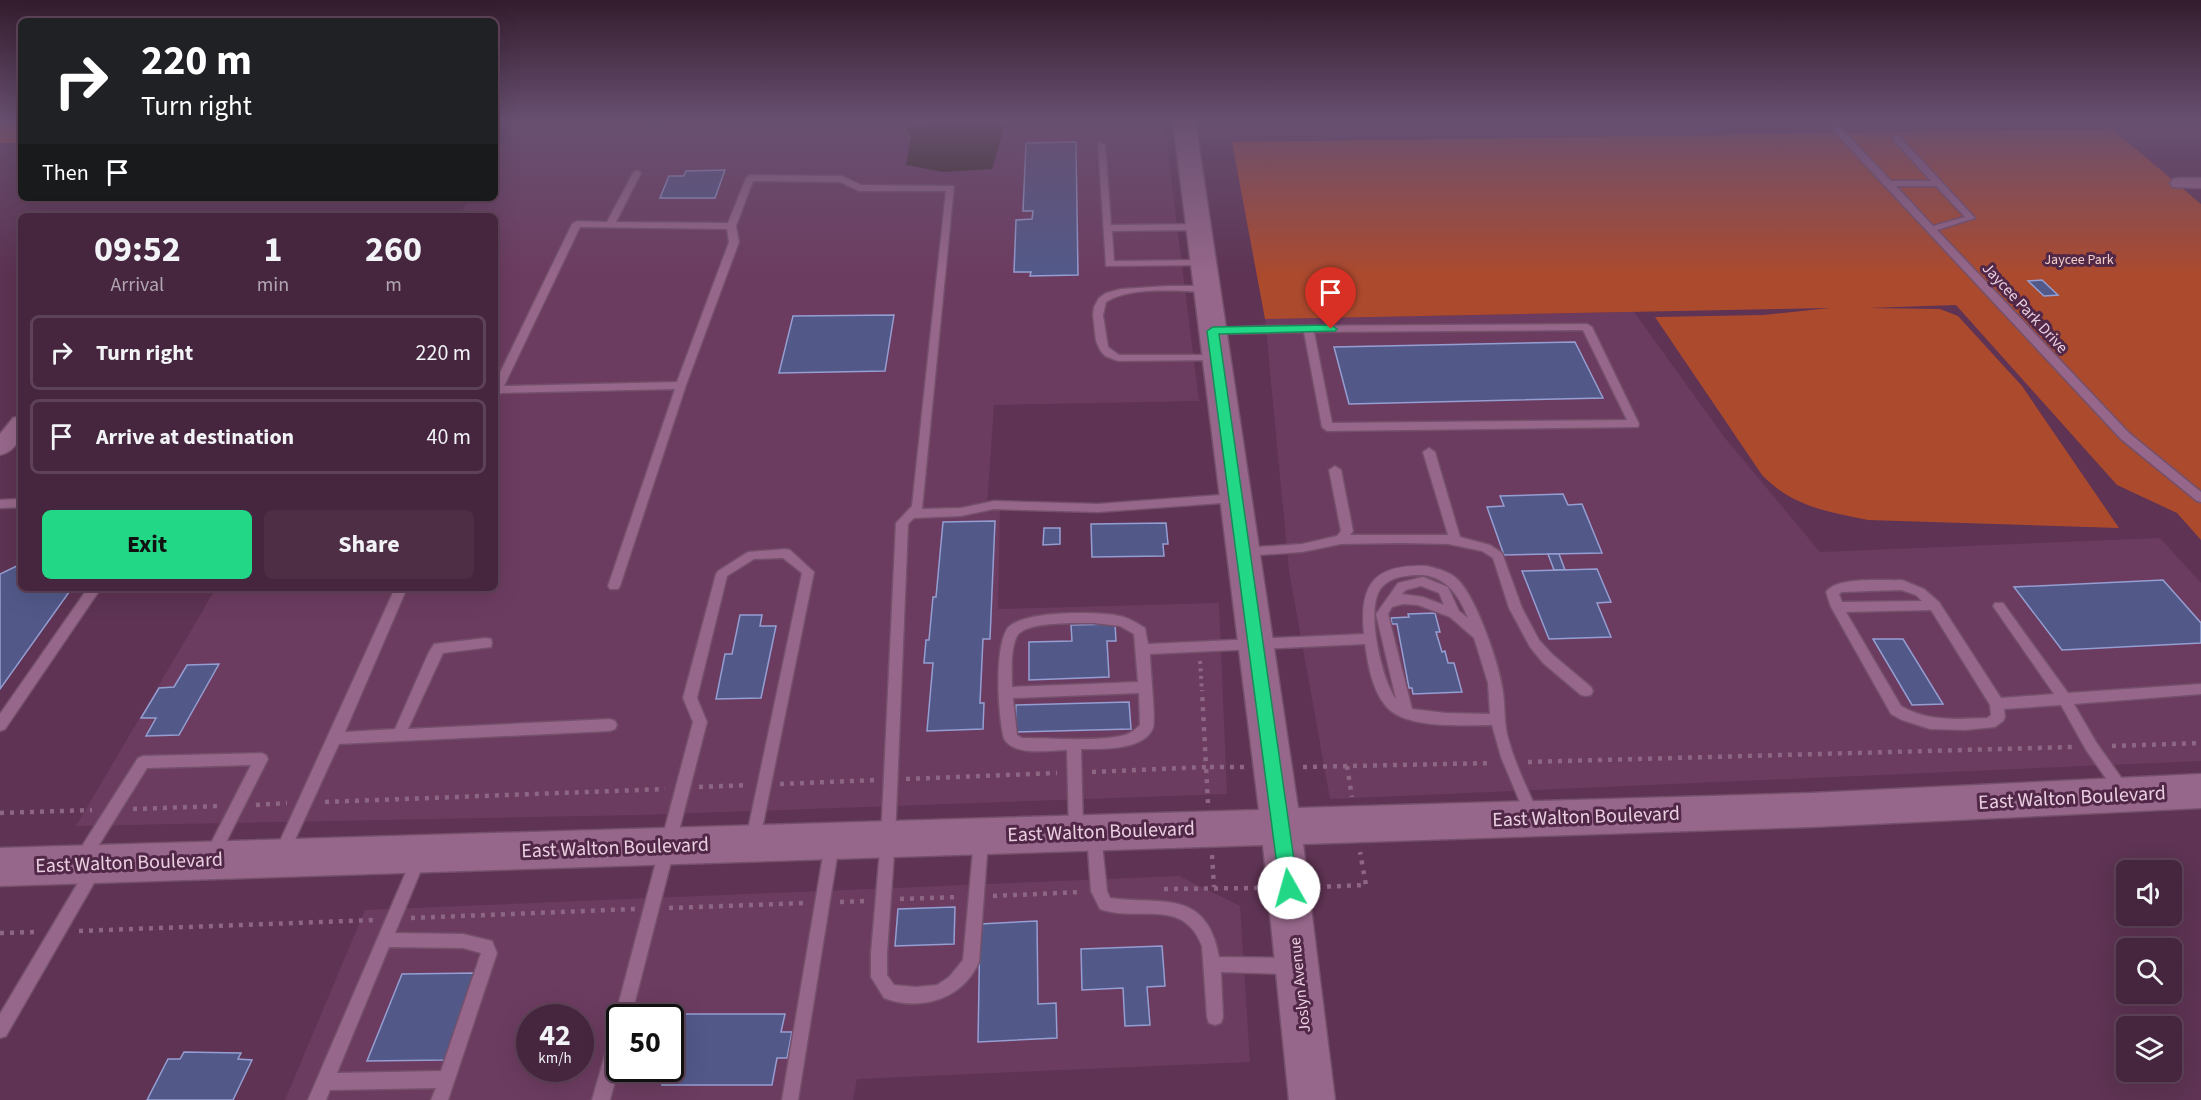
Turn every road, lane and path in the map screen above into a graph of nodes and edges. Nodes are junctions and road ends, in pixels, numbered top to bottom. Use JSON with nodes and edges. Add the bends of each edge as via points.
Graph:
{"nodes":[{"id":1,"x":1103,"y":172,"type":"edge"},
{"id":2,"x":1191,"y":172,"type":"edge"},
{"id":3,"x":1878,"y":172,"type":"edge"},
{"id":4,"x":1928,"y":172,"type":"edge"},
{"id":5,"x":637,"y":173,"type":"dead end"},
{"id":6,"x":1938,"y":183,"type":"junction"},
{"id":7,"x":2179,"y":183,"type":"dead end"},
{"id":8,"x":2201,"y":183,"type":"edge"},
{"id":9,"x":1889,"y":184,"type":"junction"},
{"id":10,"x":610,"y":225,"type":"junction"},
{"id":11,"x":731,"y":226,"type":"junction"},
{"id":12,"x":1198,"y":227,"type":"junction"},
{"id":13,"x":1107,"y":228,"type":"junction"},
{"id":14,"x":1931,"y":229,"type":"junction"},
{"id":15,"x":1205,"y":276,"type":"junction"},
{"id":16,"x":1308,"y":329,"type":"junction"},
{"id":17,"x":1213,"y":331,"type":"junction"},
{"id":18,"x":1217,"y":358,"type":"junction"},
{"id":19,"x":681,"y":385,"type":"junction"},
{"id":20,"x":498,"y":388,"type":"edge"},
{"id":21,"x":498,"y":392,"type":"edge"},
{"id":22,"x":18,"y":427,"type":"edge"},
{"id":23,"x":0,"y":448,"type":"edge"},
{"id":24,"x":1429,"y":452,"type":"dead end"},
{"id":25,"x":1335,"y":470,"type":"dead end"},
{"id":26,"x":1236,"y":498,"type":"junction"},
{"id":27,"x":2201,"y":498,"type":"edge"},
{"id":28,"x":18,"y":503,"type":"edge"},
{"id":29,"x":0,"y":504,"type":"edge"},
{"id":30,"x":910,"y":514,"type":"junction"},
{"id":31,"x":1341,"y":540,"type":"junction"},
{"id":32,"x":1455,"y":540,"type":"junction"},
{"id":33,"x":1244,"y":552,"type":"junction"},
{"id":34,"x":614,"y":586,"type":"dead end"},
{"id":35,"x":93,"y":591,"type":"edge"},
{"id":36,"x":400,"y":591,"type":"edge"},
{"id":37,"x":1388,"y":604,"type":"junction"},
{"id":38,"x":1935,"y":605,"type":"junction"},
{"id":39,"x":1999,"y":606,"type":"dead end"},
{"id":40,"x":1837,"y":607,"type":"junction"},
{"id":41,"x":1454,"y":614,"type":"junction"},
{"id":42,"x":1480,"y":636,"type":"junction"},
{"id":43,"x":1370,"y":639,"type":"junction"},
{"id":44,"x":486,"y":643,"type":"dead end"},
{"id":45,"x":1256,"y":643,"type":"junction"},
{"id":46,"x":1200,"y":646,"type":"junction"},
{"id":47,"x":1143,"y":649,"type":"junction"},
{"id":48,"x":1146,"y":687,"type":"junction"},
{"id":49,"x":2201,"y":689,"type":"edge"},
{"id":50,"x":1586,"y":691,"type":"dead end"},
{"id":51,"x":1005,"y":693,"type":"junction"},
{"id":52,"x":2065,"y":700,"type":"junction"},
{"id":53,"x":1997,"y":704,"type":"junction"},
{"id":54,"x":1406,"y":711,"type":"junction"},
{"id":55,"x":1498,"y":720,"type":"junction"},
{"id":56,"x":0,"y":725,"type":"edge"},
{"id":57,"x":610,"y":725,"type":"dead end"},
{"id":58,"x":399,"y":735,"type":"junction"},
{"id":59,"x":335,"y":738,"type":"junction"},
{"id":60,"x":2201,"y":743,"type":"edge"},
{"id":61,"x":1074,"y":744,"type":"junction"},
{"id":62,"x":2091,"y":746,"type":"junction"},
{"id":63,"x":1509,"y":763,"type":"junction"},
{"id":64,"x":1274,"y":767,"type":"junction"},
{"id":65,"x":1074,"y":772,"type":"junction"},
{"id":66,"x":891,"y":780,"type":"junction"},
{"id":67,"x":764,"y":784,"type":"junction"},
{"id":68,"x":683,"y":788,"type":"junction"},
{"id":69,"x":2201,"y":791,"type":"edge"},
{"id":70,"x":2126,"y":795,"type":"junction"},
{"id":71,"x":305,"y":803,"type":"junction"},
{"id":72,"x":238,"y":805,"type":"junction"},
{"id":73,"x":114,"y":810,"type":"junction"},
{"id":74,"x":0,"y":813,"type":"edge"},
{"id":75,"x":1533,"y":819,"type":"junction"},
{"id":76,"x":1281,"y":826,"type":"junction"},
{"id":77,"x":1085,"y":833,"type":"junction"},
{"id":78,"x":981,"y":836,"type":"junction"},
{"id":79,"x":888,"y":839,"type":"junction"},
{"id":80,"x":832,"y":841,"type":"junction"},
{"id":81,"x":752,"y":844,"type":"junction"},
{"id":82,"x":668,"y":846,"type":"junction"},
{"id":83,"x":421,"y":854,"type":"junction"},
{"id":84,"x":279,"y":859,"type":"junction"},
{"id":85,"x":209,"y":861,"type":"junction"},
{"id":86,"x":87,"y":865,"type":"junction"},
{"id":87,"x":0,"y":867,"type":"edge"},
{"id":88,"x":1215,"y":887,"type":"dead end"},
{"id":89,"x":1157,"y":889,"type":"dead end"},
{"id":90,"x":1100,"y":891,"type":"junction"},
{"id":91,"x":976,"y":896,"type":"junction"},
{"id":92,"x":883,"y":900,"type":"junction"},
{"id":93,"x":822,"y":902,"type":"junction"},
{"id":94,"x":652,"y":909,"type":"junction"},
{"id":95,"x":393,"y":919,"type":"junction"},
{"id":96,"x":58,"y":931,"type":"junction"},
{"id":97,"x":0,"y":933,"type":"edge"},
{"id":98,"x":384,"y":940,"type":"junction"},
{"id":99,"x":1211,"y":964,"type":"junction"},
{"id":100,"x":1297,"y":966,"type":"junction"},
{"id":101,"x":626,"y":1004,"type":"edge"},
{"id":102,"x":1215,"y":1017,"type":"dead end"},
{"id":103,"x":0,"y":1030,"type":"edge"},
{"id":104,"x":447,"y":1079,"type":"junction"},
{"id":105,"x":324,"y":1082,"type":"junction"},
{"id":106,"x":606,"y":1082,"type":"edge"},
{"id":107,"x":317,"y":1100,"type":"edge"},
{"id":108,"x":440,"y":1100,"type":"edge"},
{"id":109,"x":601,"y":1100,"type":"edge"},
{"id":110,"x":790,"y":1100,"type":"edge"},
{"id":111,"x":1312,"y":1100,"type":"edge"}],
"edges":[{"from":1,"to":13,"type":"lane"},
{"from":2,"to":12,"type":"main road","name":"Joslyn Avenue"},
{"from":3,"to":9,"type":"lane","name":"Jaycee Park Drive"},
{"from":4,"to":6,"type":"lane"},
{"from":5,"to":10,"type":"lane"},
{"from":6,"to":9,"type":"lane"},
{"from":6,"to":14,"type":"lane","via":[[1971,218]]},
{"from":7,"to":8,"type":"street"},
{"from":9,"to":14,"type":"lane","name":"Jaycee Park Drive"},
{"from":10,"to":11,"type":"lane"},
{"from":10,"to":20,"type":"lane","via":[[578,224]]},
{"from":11,"to":19,"type":"lane","via":[[734,242]]},
{"from":11,"to":30,"type":"lane","via":[[750,178],[842,179],[859,188],[951,188],[918,507]]},
{"from":12,"to":13,"type":"lane"},
{"from":12,"to":15,"type":"main road","name":"Joslyn Avenue"},
{"from":13,"to":15,"type":"lane","via":[[1109,264]]},
{"from":14,"to":27,"type":"lane","name":"Jaycee Park Drive","via":[[2125,436]]},
{"from":15,"to":17,"type":"main road","name":"Joslyn Avenue"},
{"from":15,"to":18,"type":"lane","via":[[1103,298],[1098,307],[1101,348],[1118,358]]},
{"from":16,"to":16,"type":"lane","via":[[1587,327],[1634,424],[1327,427]]},
{"from":16,"to":17,"type":"lane"},
{"from":17,"to":18,"type":"main road","name":"Joslyn Avenue"},
{"from":18,"to":26,"type":"main road","name":"Joslyn Avenue"},
{"from":19,"to":21,"type":"lane"},
{"from":19,"to":34,"type":"lane"},
{"from":22,"to":23,"type":"street"},
{"from":24,"to":32,"type":"lane"},
{"from":25,"to":31,"type":"lane","via":[[1347,531]]},
{"from":26,"to":30,"type":"lane","via":[[1098,508],[994,505],[961,512]]},
{"from":26,"to":33,"type":"main road","name":"Joslyn Avenue"},
{"from":28,"to":29,"type":"lane"},
{"from":30,"to":66,"type":"lane","via":[[902,523]]},
{"from":31,"to":32,"type":"lane"},
{"from":31,"to":33,"type":"lane","via":[[1306,548]]},
{"from":32,"to":50,"type":"lane","via":[[1491,548],[1498,556],[1526,633],[1546,657],[1566,670]]},
{"from":33,"to":45,"type":"main road","name":"Joslyn Avenue"},
{"from":35,"to":56,"type":"lane"},
{"from":36,"to":59,"type":"lane"},
{"from":37,"to":41,"type":"lane","via":[[1403,599]]},
{"from":37,"to":41,"type":"lane","via":[[1402,586],[1420,583],[1444,590]]},
{"from":37,"to":54,"type":"lane","via":[[1382,614]]},
{"from":38,"to":40,"type":"lane"},
{"from":38,"to":40,"type":"lane","via":[[1920,592],[1902,585],[1840,586],[1832,592]]},
{"from":38,"to":53,"type":"lane"},
{"from":39,"to":52,"type":"lane"},
{"from":40,"to":53,"type":"lane","via":[[1896,710],[1911,720],[1926,725],[1990,723],[1998,717]]},
{"from":41,"to":42,"type":"lane"},
{"from":42,"to":43,"type":"lane","via":[[1457,583],[1437,572],[1415,570],[1382,579],[1373,589],[1368,603]]},
{"from":42,"to":55,"type":"lane","via":[[1496,687]]},
{"from":43,"to":45,"type":"lane"},
{"from":43,"to":54,"type":"lane","via":[[1383,691],[1397,708]]},
{"from":44,"to":58,"type":"lane","via":[[439,648]]},
{"from":45,"to":46,"type":"lane"},
{"from":45,"to":64,"type":"main road","name":"Joslyn Avenue"},
{"from":46,"to":47,"type":"lane"},
{"from":46,"to":65,"type":"path","via":[[1206,767]]},
{"from":47,"to":48,"type":"lane"},
{"from":47,"to":51,"type":"lane","via":[[1140,632],[1113,619],[1020,624],[1009,639]]},
{"from":48,"to":51,"type":"lane"},
{"from":48,"to":61,"type":"lane","via":[[1147,726],[1142,735],[1132,740]]},
{"from":49,"to":52,"type":"lane"},
{"from":51,"to":61,"type":"lane","via":[[1006,728],[1011,739],[1021,744]]},
{"from":52,"to":53,"type":"lane"},
{"from":52,"to":62,"type":"lane"},
{"from":54,"to":55,"type":"lane","via":[[1425,716]]},
{"from":55,"to":63,"type":"lane"},
{"from":57,"to":58,"type":"lane"},
{"from":58,"to":59,"type":"lane"},
{"from":59,"to":71,"type":"lane"},
{"from":60,"to":62,"type":"path"},
{"from":61,"to":65,"type":"lane"},
{"from":62,"to":63,"type":"path"},
{"from":62,"to":70,"type":"lane"},
{"from":63,"to":64,"type":"path"},
{"from":63,"to":75,"type":"lane"},
{"from":64,"to":76,"type":"main road","name":"Joslyn Avenue"},
{"from":65,"to":66,"type":"path"},
{"from":65,"to":77,"type":"lane"},
{"from":66,"to":67,"type":"path"},
{"from":66,"to":79,"type":"lane"},
{"from":67,"to":68,"type":"path"},
{"from":67,"to":68,"type":"lane","via":[[808,572],[786,553],[752,555],[722,574],[690,698],[700,722]]},
{"from":67,"to":81,"type":"lane"},
{"from":68,"to":71,"type":"path"},
{"from":68,"to":82,"type":"lane"},
{"from":69,"to":70,"type":"main road","name":"East Walton Boulevard"},
{"from":70,"to":75,"type":"main road","name":"East Walton Boulevard","via":[[1879,808]]},
{"from":71,"to":72,"type":"path"},
{"from":71,"to":84,"type":"lane"},
{"from":72,"to":73,"type":"path"},
{"from":72,"to":73,"type":"lane","via":[[261,759],[143,762]]},
{"from":72,"to":85,"type":"lane"},
{"from":73,"to":74,"type":"path"},
{"from":73,"to":86,"type":"lane"},
{"from":75,"to":76,"type":"main road","name":"East Walton Boulevard"},
{"from":76,"to":77,"type":"main road","name":"East Walton Boulevard"},
{"from":76,"to":100,"type":"main road","name":"Joslyn Avenue"},
{"from":77,"to":78,"type":"main road","name":"East Walton Boulevard"},
{"from":77,"to":90,"type":"lane"},
{"from":78,"to":79,"type":"main road","name":"East Walton Boulevard"},
{"from":78,"to":91,"type":"lane"},
{"from":79,"to":80,"type":"main road","name":"East Walton Boulevard"},
{"from":79,"to":92,"type":"lane"},
{"from":80,"to":81,"type":"main road","name":"East Walton Boulevard"},
{"from":80,"to":93,"type":"lane"},
{"from":81,"to":82,"type":"main road","name":"East Walton Boulevard"},
{"from":82,"to":83,"type":"main road","name":"East Walton Boulevard"},
{"from":82,"to":94,"type":"lane"},
{"from":83,"to":84,"type":"main road","name":"East Walton Boulevard"},
{"from":83,"to":95,"type":"lane"},
{"from":84,"to":85,"type":"main road","name":"East Walton Boulevard"},
{"from":85,"to":86,"type":"main road","name":"East Walton Boulevard"},
{"from":86,"to":87,"type":"main road","name":"East Walton Boulevard"},
{"from":86,"to":96,"type":"lane"},
{"from":88,"to":89,"type":"path"},
{"from":90,"to":91,"type":"path"},
{"from":90,"to":99,"type":"lane","via":[[1105,903],[1181,910],[1200,922],[1209,939]]},
{"from":91,"to":92,"type":"path"},
{"from":91,"to":92,"type":"lane","via":[[971,962],[962,977],[945,992],[909,996],[890,992],[879,977]]},
{"from":92,"to":93,"type":"path"},
{"from":93,"to":94,"type":"path"},
{"from":93,"to":110,"type":"lane"},
{"from":94,"to":95,"type":"path"},
{"from":94,"to":101,"type":"lane"},
{"from":95,"to":96,"type":"path"},
{"from":95,"to":98,"type":"lane"},
{"from":96,"to":97,"type":"path"},
{"from":96,"to":103,"type":"lane"},
{"from":98,"to":104,"type":"lane","via":[[463,941],[486,946],[489,953]]},
{"from":98,"to":105,"type":"lane"},
{"from":99,"to":100,"type":"lane"},
{"from":99,"to":102,"type":"lane"},
{"from":100,"to":111,"type":"main road","name":"Joslyn Avenue"},
{"from":104,"to":105,"type":"lane"},
{"from":104,"to":108,"type":"lane"},
{"from":105,"to":107,"type":"lane"},
{"from":106,"to":109,"type":"lane"}]}
